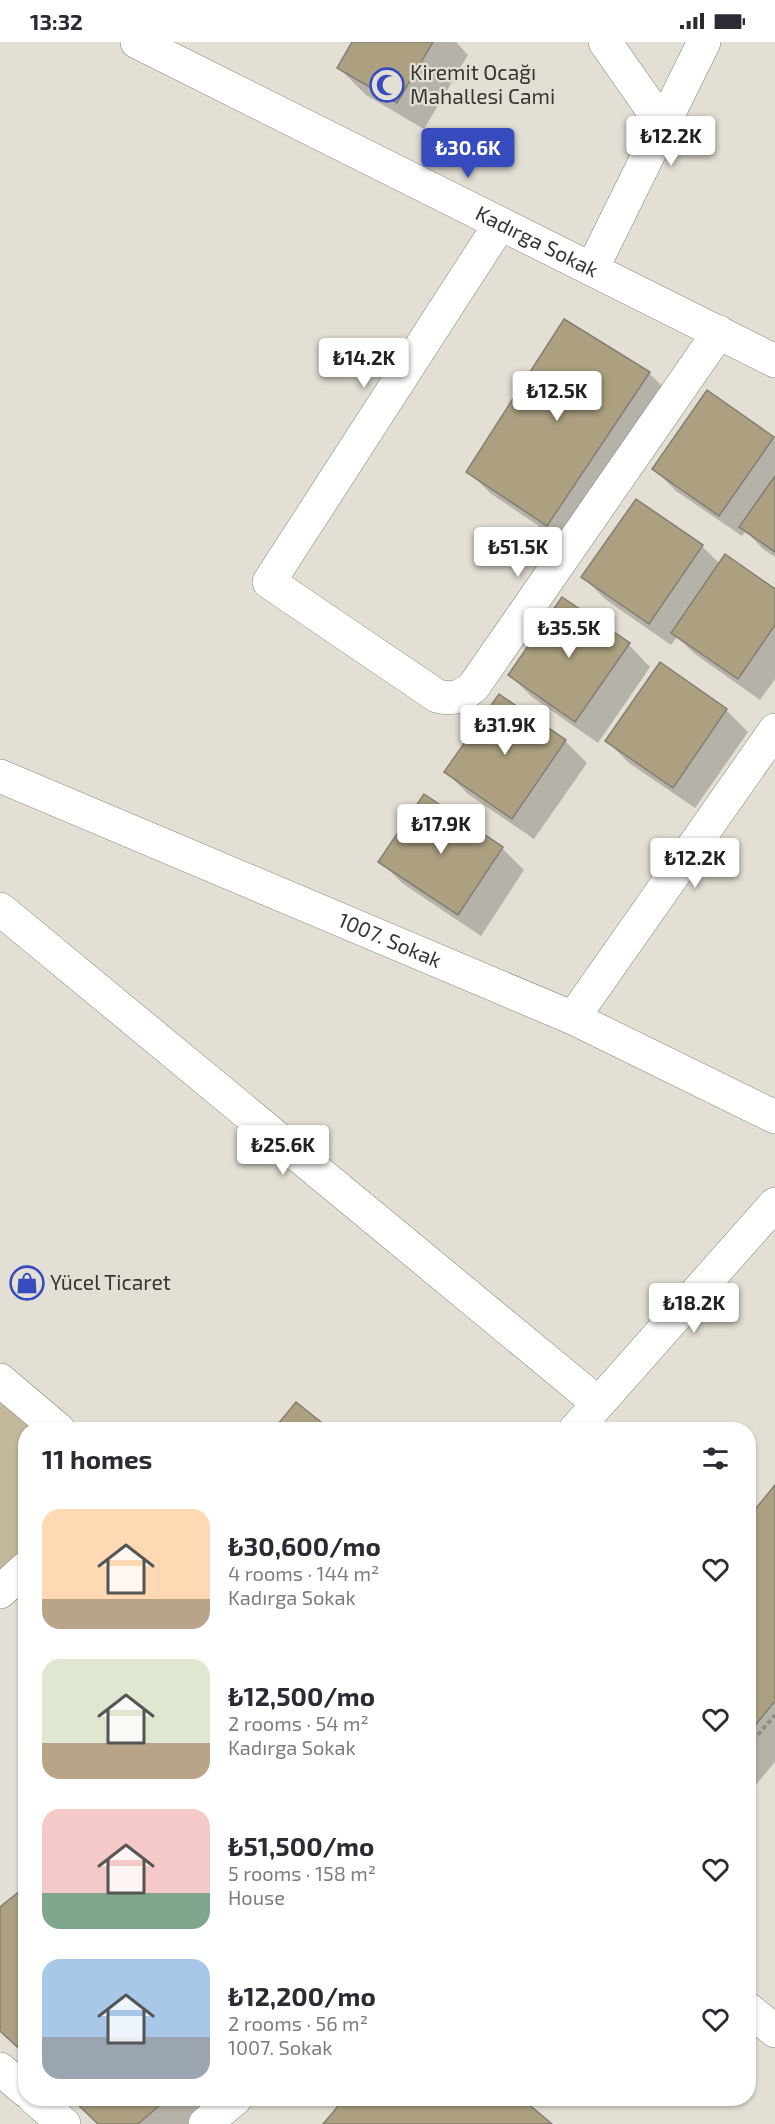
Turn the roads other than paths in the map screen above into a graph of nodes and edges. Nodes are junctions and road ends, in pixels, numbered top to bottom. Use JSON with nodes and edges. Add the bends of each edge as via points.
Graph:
{"nodes":[{"id":1,"x":137,"y":42,"type":"edge"},
{"id":2,"x":604,"y":42,"type":"edge"},
{"id":3,"x":704,"y":42,"type":"edge"},
{"id":4,"x":663,"y":125,"type":"junction"},
{"id":5,"x":500,"y":224,"type":"junction"},
{"id":6,"x":592,"y":269,"type":"junction"},
{"id":7,"x":719,"y":332,"type":"junction"},
{"id":8,"x":775,"y":361,"type":"edge"},
{"id":9,"x":775,"y":730,"type":"edge"},
{"id":10,"x":0,"y":776,"type":"edge"},
{"id":11,"x":0,"y":909,"type":"edge"},
{"id":12,"x":573,"y":1018,"type":"junction"},
{"id":13,"x":775,"y":1117,"type":"edge"},
{"id":14,"x":775,"y":1204,"type":"edge"},
{"id":15,"x":0,"y":1380,"type":"edge"},
{"id":16,"x":598,"y":1403,"type":"junction"},
{"id":17,"x":49,"y":1422,"type":"edge"},
{"id":18,"x":582,"y":1422,"type":"edge"},
{"id":19,"x":18,"y":1575,"type":"edge"},
{"id":20,"x":0,"y":1592,"type":"edge"},
{"id":21,"x":756,"y":2016,"type":"edge"},
{"id":22,"x":775,"y":2031,"type":"edge"},
{"id":23,"x":0,"y":2069,"type":"edge"},
{"id":24,"x":18,"y":2084,"type":"edge"},
{"id":25,"x":43,"y":2106,"type":"edge"},
{"id":26,"x":226,"y":2106,"type":"edge"},
{"id":27,"x":64,"y":2124,"type":"edge"},
{"id":28,"x":205,"y":2124,"type":"edge"}],
"edges":[{"from":1,"to":5,"type":"street","name":"Kadırga Sokak"},
{"from":2,"to":4,"type":"street"},
{"from":3,"to":4,"type":"street"},
{"from":4,"to":6,"type":"street"},
{"from":5,"to":6,"type":"street","name":"Kadırga Sokak"},
{"from":5,"to":7,"type":"street","via":[[269,582],[437,696],[455,698],[474,686]]},
{"from":6,"to":7,"type":"street","name":"Kadırga Sokak"},
{"from":7,"to":8,"type":"street","name":"Kadırga Sokak"},
{"from":9,"to":12,"type":"street"},
{"from":10,"to":12,"type":"street","name":"1007. Sokak"},
{"from":11,"to":16,"type":"street"},
{"from":12,"to":13,"type":"street","name":"1007. Sokak"},
{"from":14,"to":16,"type":"street"},
{"from":15,"to":17,"type":"street"},
{"from":16,"to":18,"type":"street"},
{"from":19,"to":20,"type":"street"},
{"from":21,"to":22,"type":"street"},
{"from":23,"to":24,"type":"street"},
{"from":25,"to":27,"type":"street"},
{"from":26,"to":28,"type":"street"}]}
